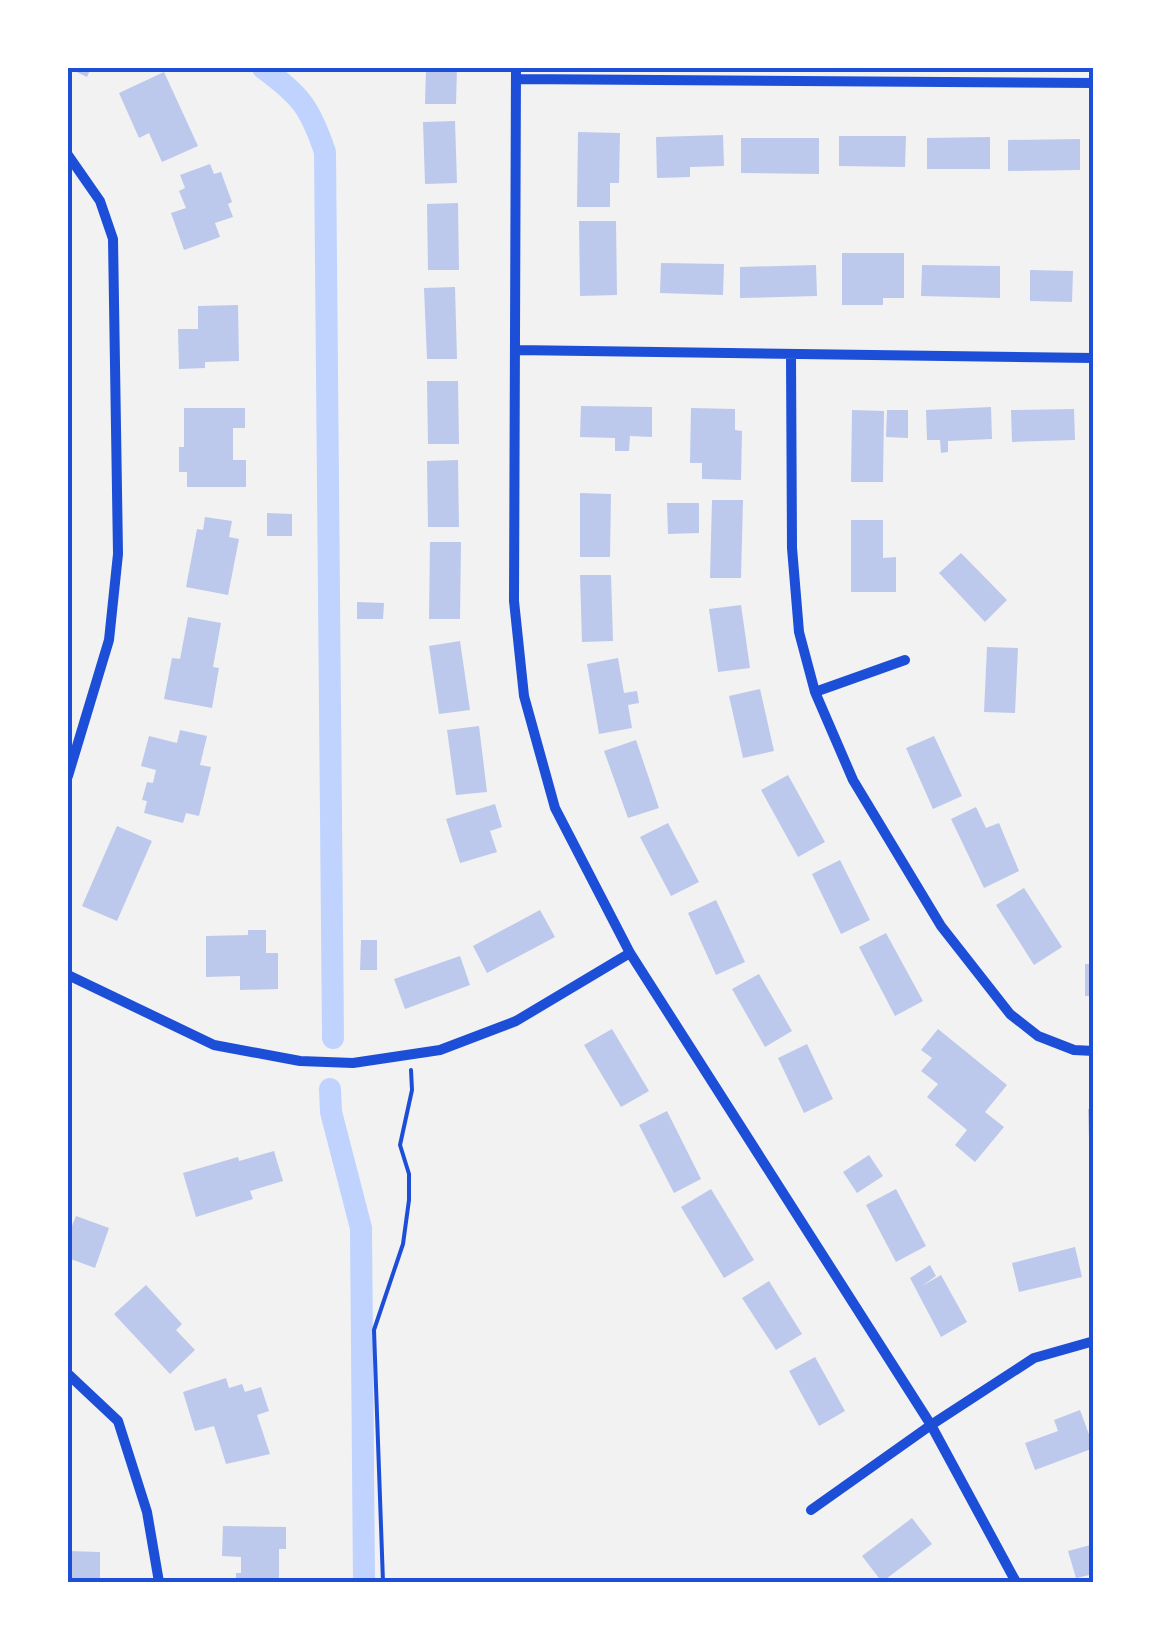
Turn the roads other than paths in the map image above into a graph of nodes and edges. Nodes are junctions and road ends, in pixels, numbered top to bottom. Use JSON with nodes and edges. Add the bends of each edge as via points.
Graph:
{"nodes":[{"id":1,"x":516,"y":73,"type":"edge"},
{"id":2,"x":1094,"y":83,"type":"edge"},
{"id":3,"x":68,"y":155,"type":"edge"},
{"id":4,"x":515,"y":350,"type":"junction"},
{"id":5,"x":791,"y":356,"type":"junction"},
{"id":6,"x":1094,"y":358,"type":"edge"},
{"id":7,"x":906,"y":660,"type":"dead end"},
{"id":8,"x":815,"y":692,"type":"junction"},
{"id":9,"x":68,"y":776,"type":"edge"},
{"id":10,"x":630,"y":953,"type":"junction"},
{"id":11,"x":68,"y":975,"type":"edge"},
{"id":12,"x":1094,"y":1051,"type":"edge"},
{"id":13,"x":1094,"y":1341,"type":"edge"},
{"id":14,"x":68,"y":1374,"type":"edge"},
{"id":15,"x":931,"y":1425,"type":"junction"},
{"id":16,"x":811,"y":1510,"type":"dead end"},
{"id":17,"x":159,"y":1582,"type":"edge"},
{"id":18,"x":1016,"y":1582,"type":"edge"}],
"edges":[{"from":1,"to":2,"type":"street"},
{"from":1,"to":4,"type":"street"},
{"from":3,"to":9,"type":"street","via":[[100,201],[113,239],[118,554],[108,640]]},
{"from":4,"to":5,"type":"street"},
{"from":4,"to":10,"type":"street","via":[[514,601],[524,696],[555,808]]},
{"from":5,"to":6,"type":"street"},
{"from":5,"to":8,"type":"street","via":[[792,548],[799,632]]},
{"from":7,"to":8,"type":"street"},
{"from":8,"to":12,"type":"street","via":[[853,780],[941,926],[1010,1014],[1038,1036]]},
{"from":10,"to":11,"type":"street","via":[[516,1021],[440,1050],[353,1063],[300,1062],[214,1045]]},
{"from":10,"to":15,"type":"street"},
{"from":13,"to":15,"type":"street","via":[[1034,1358]]},
{"from":14,"to":17,"type":"street","via":[[118,1421],[147,1512]]},
{"from":15,"to":16,"type":"street"},
{"from":15,"to":18,"type":"street"}]}
